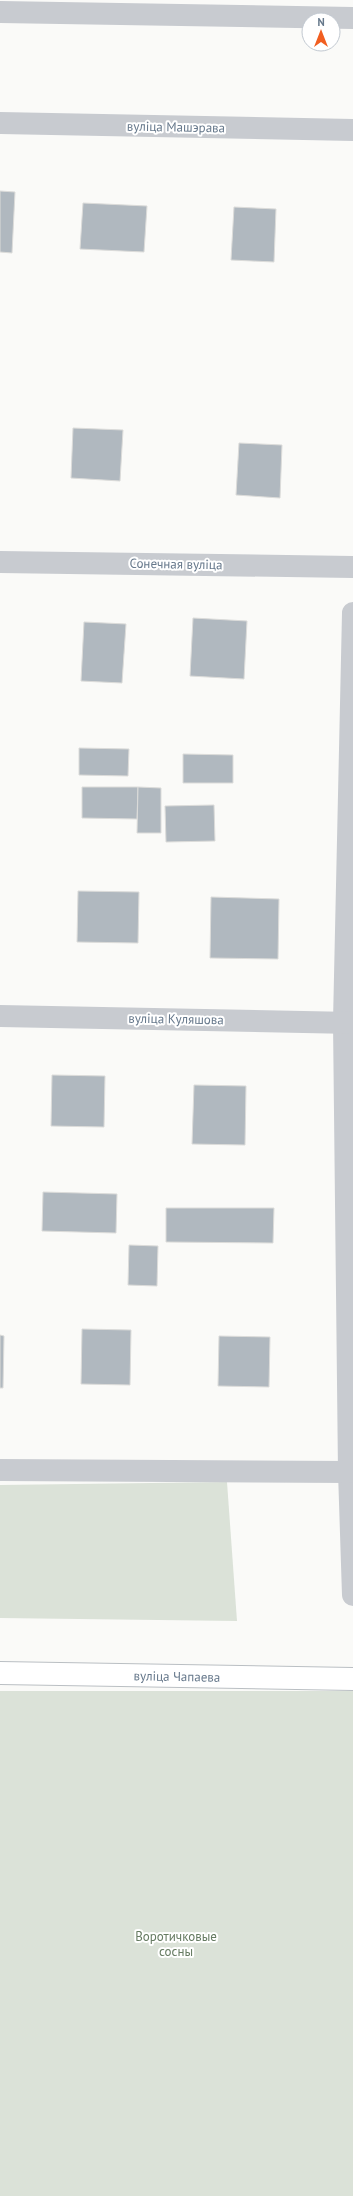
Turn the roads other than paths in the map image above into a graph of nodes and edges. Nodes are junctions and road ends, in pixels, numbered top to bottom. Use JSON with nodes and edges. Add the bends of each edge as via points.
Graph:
{"nodes":[{"id":1,"x":0,"y":12,"type":"edge"},
{"id":2,"x":353,"y":18,"type":"edge"},
{"id":3,"x":0,"y":123,"type":"edge"},
{"id":4,"x":353,"y":130,"type":"edge"},
{"id":5,"x":0,"y":562,"type":"edge"},
{"id":6,"x":353,"y":567,"type":"edge"},
{"id":7,"x":353,"y":613,"type":"edge"},
{"id":8,"x":0,"y":1016,"type":"edge"},
{"id":9,"x":349,"y":1022,"type":"edge"},
{"id":10,"x":0,"y":1470,"type":"edge"},
{"id":11,"x":349,"y":1472,"type":"junction"},
{"id":12,"x":353,"y":1595,"type":"edge"},
{"id":13,"x":0,"y":1673,"type":"edge"},
{"id":14,"x":353,"y":1679,"type":"edge"}],
"edges":[{"from":1,"to":2,"type":"street"},
{"from":3,"to":4,"type":"street","name":"вуліца Машэрава"},
{"from":5,"to":6,"type":"street","name":"Сонечная вуліца"},
{"from":7,"to":9,"type":"street"},
{"from":8,"to":9,"type":"street","name":"вуліца Куляшова"},
{"from":9,"to":11,"type":"street"},
{"from":10,"to":11,"type":"street"},
{"from":11,"to":12,"type":"street"},
{"from":13,"to":14,"type":"main road","name":"вуліца Чапаева"}]}
